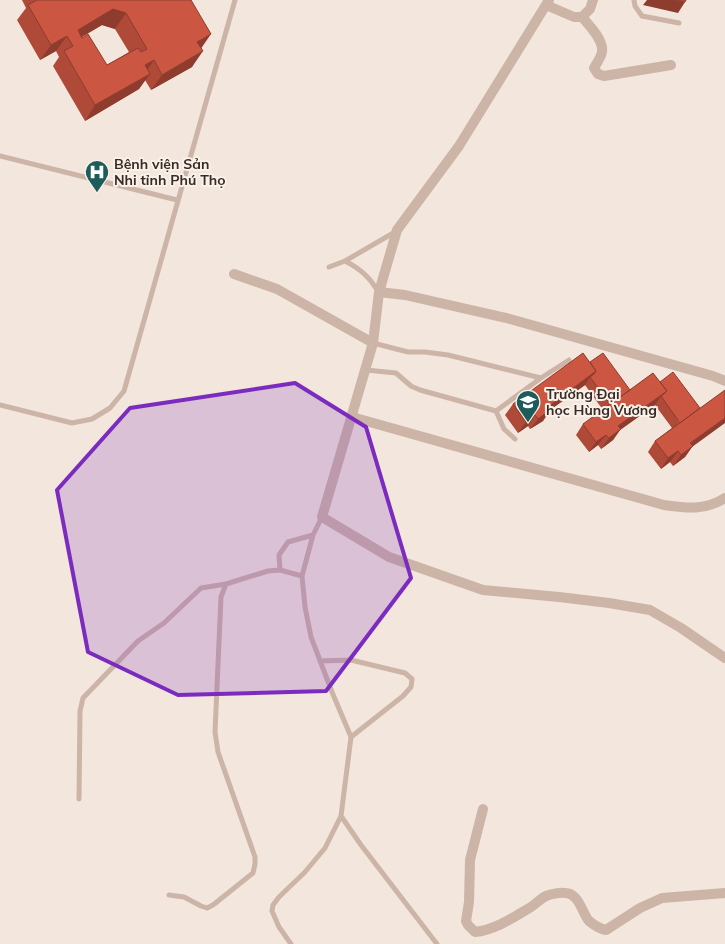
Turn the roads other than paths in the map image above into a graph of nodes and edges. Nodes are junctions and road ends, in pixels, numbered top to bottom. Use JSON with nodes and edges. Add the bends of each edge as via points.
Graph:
{"nodes":[{"id":1,"x":235,"y":0,"type":"edge"},
{"id":2,"x":593,"y":0,"type":"edge"},
{"id":3,"x":634,"y":0,"type":"edge"},
{"id":4,"x":548,"y":2,"type":"edge"},
{"id":5,"x":582,"y":16,"type":"junction"},
{"id":6,"x":679,"y":23,"type":"dead end"},
{"id":7,"x":671,"y":65,"type":"dead end"},
{"id":8,"x":0,"y":156,"type":"edge"},
{"id":9,"x":177,"y":200,"type":"junction"},
{"id":10,"x":397,"y":230,"type":"junction"},
{"id":11,"x":345,"y":261,"type":"junction"},
{"id":12,"x":329,"y":267,"type":"dead end"},
{"id":13,"x":234,"y":274,"type":"dead end"},
{"id":14,"x":378,"y":292,"type":"junction"},
{"id":15,"x":373,"y":343,"type":"junction"},
{"id":16,"x":569,"y":360,"type":"dead end"},
{"id":17,"x":366,"y":370,"type":"junction"},
{"id":18,"x":541,"y":378,"type":"junction"},
{"id":19,"x":725,"y":381,"type":"edge"},
{"id":20,"x":0,"y":405,"type":"edge"},
{"id":21,"x":496,"y":411,"type":"junction"},
{"id":22,"x":352,"y":417,"type":"junction"},
{"id":23,"x":515,"y":439,"type":"dead end"},
{"id":24,"x":725,"y":498,"type":"edge"},
{"id":25,"x":322,"y":517,"type":"junction"},
{"id":26,"x":313,"y":535,"type":"junction"},
{"id":27,"x":280,"y":570,"type":"junction"},
{"id":28,"x":302,"y":576,"type":"junction"},
{"id":29,"x":226,"y":584,"type":"junction"},
{"id":30,"x":725,"y":658,"type":"edge"},
{"id":31,"x":320,"y":661,"type":"junction"},
{"id":32,"x":351,"y":737,"type":"junction"},
{"id":33,"x":79,"y":799,"type":"dead end"},
{"id":34,"x":483,"y":809,"type":"dead end"},
{"id":35,"x":341,"y":816,"type":"junction"},
{"id":36,"x":725,"y":893,"type":"edge"},
{"id":37,"x":168,"y":895,"type":"dead end"},
{"id":38,"x":291,"y":944,"type":"edge"},
{"id":39,"x":437,"y":944,"type":"edge"}],
"edges":[{"from":1,"to":9,"type":"lane"},
{"from":2,"to":5,"type":"street","via":[[590,9]]},
{"from":3,"to":6,"type":"lane","via":[[642,16]]},
{"from":4,"to":5,"type":"street","via":[[574,17]]},
{"from":4,"to":10,"type":"street","via":[[459,146]]},
{"from":5,"to":7,"type":"street","via":[[601,45],[602,52],[594,68],[598,74],[604,76]]},
{"from":8,"to":9,"type":"lane"},
{"from":9,"to":20,"type":"lane","via":[[124,391],[110,408],[92,419],[72,423]]},
{"from":10,"to":11,"type":"lane"},
{"from":10,"to":14,"type":"street"},
{"from":11,"to":12,"type":"lane"},
{"from":11,"to":14,"type":"lane","via":[[373,282]]},
{"from":13,"to":15,"type":"street","via":[[277,289]]},
{"from":14,"to":15,"type":"street"},
{"from":14,"to":19,"type":"street","via":[[510,319]]},
{"from":15,"to":17,"type":"street"},
{"from":15,"to":18,"type":"lane","via":[[408,352],[448,355]]},
{"from":16,"to":18,"type":"lane"},
{"from":17,"to":21,"type":"lane","via":[[396,373],[420,390]]},
{"from":17,"to":22,"type":"street"},
{"from":18,"to":21,"type":"lane"},
{"from":21,"to":23,"type":"lane","via":[[504,429]]},
{"from":22,"to":24,"type":"street","via":[[664,505],[693,509]]},
{"from":22,"to":25,"type":"street"},
{"from":25,"to":26,"type":"lane"},
{"from":25,"to":30,"type":"street","via":[[389,557],[483,590],[650,610]]},
{"from":26,"to":27,"type":"lane","via":[[288,542],[279,555]]},
{"from":26,"to":28,"type":"lane"},
{"from":27,"to":28,"type":"lane"},
{"from":27,"to":29,"type":"lane"},
{"from":28,"to":31,"type":"lane","via":[[311,636]]},
{"from":29,"to":33,"type":"lane","via":[[201,588],[138,641],[83,698]]},
{"from":29,"to":37,"type":"lane","via":[[221,597],[215,732],[218,752],[255,864],[253,873],[213,906],[207,908],[184,896]]},
{"from":31,"to":32,"type":"lane"},
{"from":31,"to":32,"type":"lane","via":[[351,660],[405,673],[412,680],[411,687],[403,696]]},
{"from":32,"to":35,"type":"lane"},
{"from":34,"to":36,"type":"street","via":[[470,860],[466,920],[475,932],[486,931],[504,922],[546,896],[566,892],[572,895],[589,920],[606,930],[662,898]]},
{"from":35,"to":38,"type":"lane","via":[[325,848],[273,905],[272,912],[279,928]]},
{"from":35,"to":39,"type":"lane"}]}
